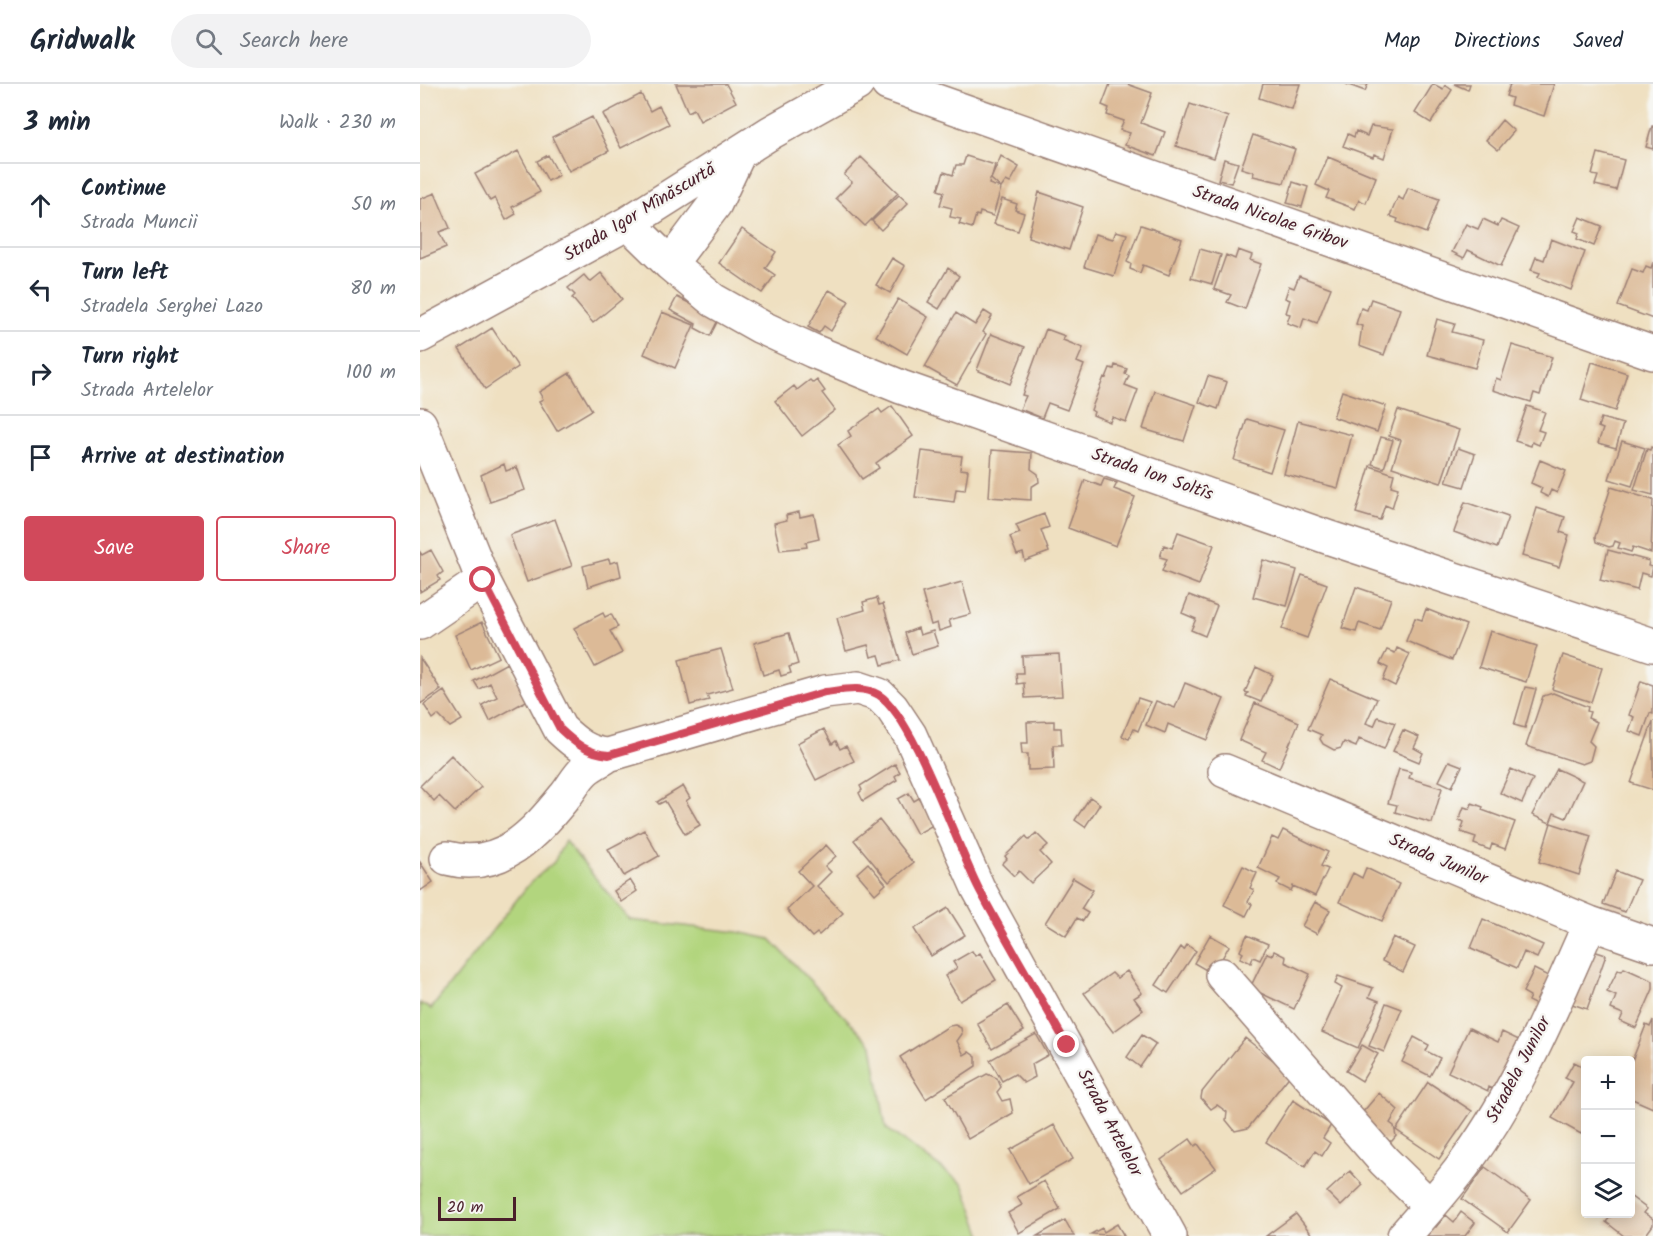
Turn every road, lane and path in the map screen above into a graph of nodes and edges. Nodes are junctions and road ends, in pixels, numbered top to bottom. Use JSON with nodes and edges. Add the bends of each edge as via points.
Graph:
{"nodes":[{"id":1,"x":856,"y":84,"type":"edge"},
{"id":2,"x":888,"y":84,"type":"edge"},
{"id":3,"x":739,"y":153,"type":"junction"},
{"id":4,"x":628,"y":223,"type":"junction"},
{"id":5,"x":670,"y":264,"type":"junction"},
{"id":6,"x":420,"y":336,"type":"edge"},
{"id":7,"x":1653,"y":353,"type":"edge"},
{"id":8,"x":420,"y":424,"type":"edge"},
{"id":9,"x":483,"y":580,"type":"junction"},
{"id":10,"x":420,"y":623,"type":"edge"},
{"id":11,"x":1653,"y":645,"type":"edge"},
{"id":12,"x":609,"y":755,"type":"junction"},
{"id":13,"x":1225,"y":771,"type":"dead end"},
{"id":14,"x":447,"y":858,"type":"dead end"},
{"id":15,"x":1590,"y":923,"type":"junction"},
{"id":16,"x":1653,"y":945,"type":"edge"},
{"id":17,"x":1222,"y":975,"type":"dead end"},
{"id":18,"x":1430,"y":1206,"type":"junction"},
{"id":19,"x":1170,"y":1236,"type":"edge"},
{"id":20,"x":1404,"y":1236,"type":"edge"}],
"edges":[{"from":1,"to":3,"type":"street","name":"Strada Igor Mînăscurtă"},
{"from":2,"to":7,"type":"street","name":"Strada Nicolae Gribov"},
{"from":3,"to":4,"type":"street","name":"Strada Igor Mînăscurtă"},
{"from":3,"to":5,"type":"street","via":[[715,204]]},
{"from":4,"to":5,"type":"street","name":"Strada Ion Soltîs"},
{"from":4,"to":6,"type":"street","name":"Strada Igor Mînăscurtă"},
{"from":5,"to":11,"type":"street","name":"Strada Ion Soltîs","via":[[714,300],[761,327],[901,387],[1327,537]]},
{"from":8,"to":9,"type":"street"},
{"from":9,"to":10,"type":"street"},
{"from":9,"to":12,"type":"street","via":[[560,729],[593,754]]},
{"from":12,"to":14,"type":"street","via":[[584,771],[559,803],[513,849],[490,859],[465,862]]},
{"from":12,"to":19,"type":"street","name":"Strada Artelelor","via":[[825,692],[858,688],[879,695],[910,735],[978,888]]},
{"from":13,"to":15,"type":"street","name":"Strada Junilor"},
{"from":15,"to":16,"type":"street","name":"Strada Junilor"},
{"from":15,"to":18,"type":"street","name":"Stradela Junilor","via":[[1541,1033],[1499,1109],[1468,1159]]},
{"from":17,"to":18,"type":"street","via":[[1384,1161]]},
{"from":18,"to":20,"type":"street","name":"Stradela Junilor"}]}
